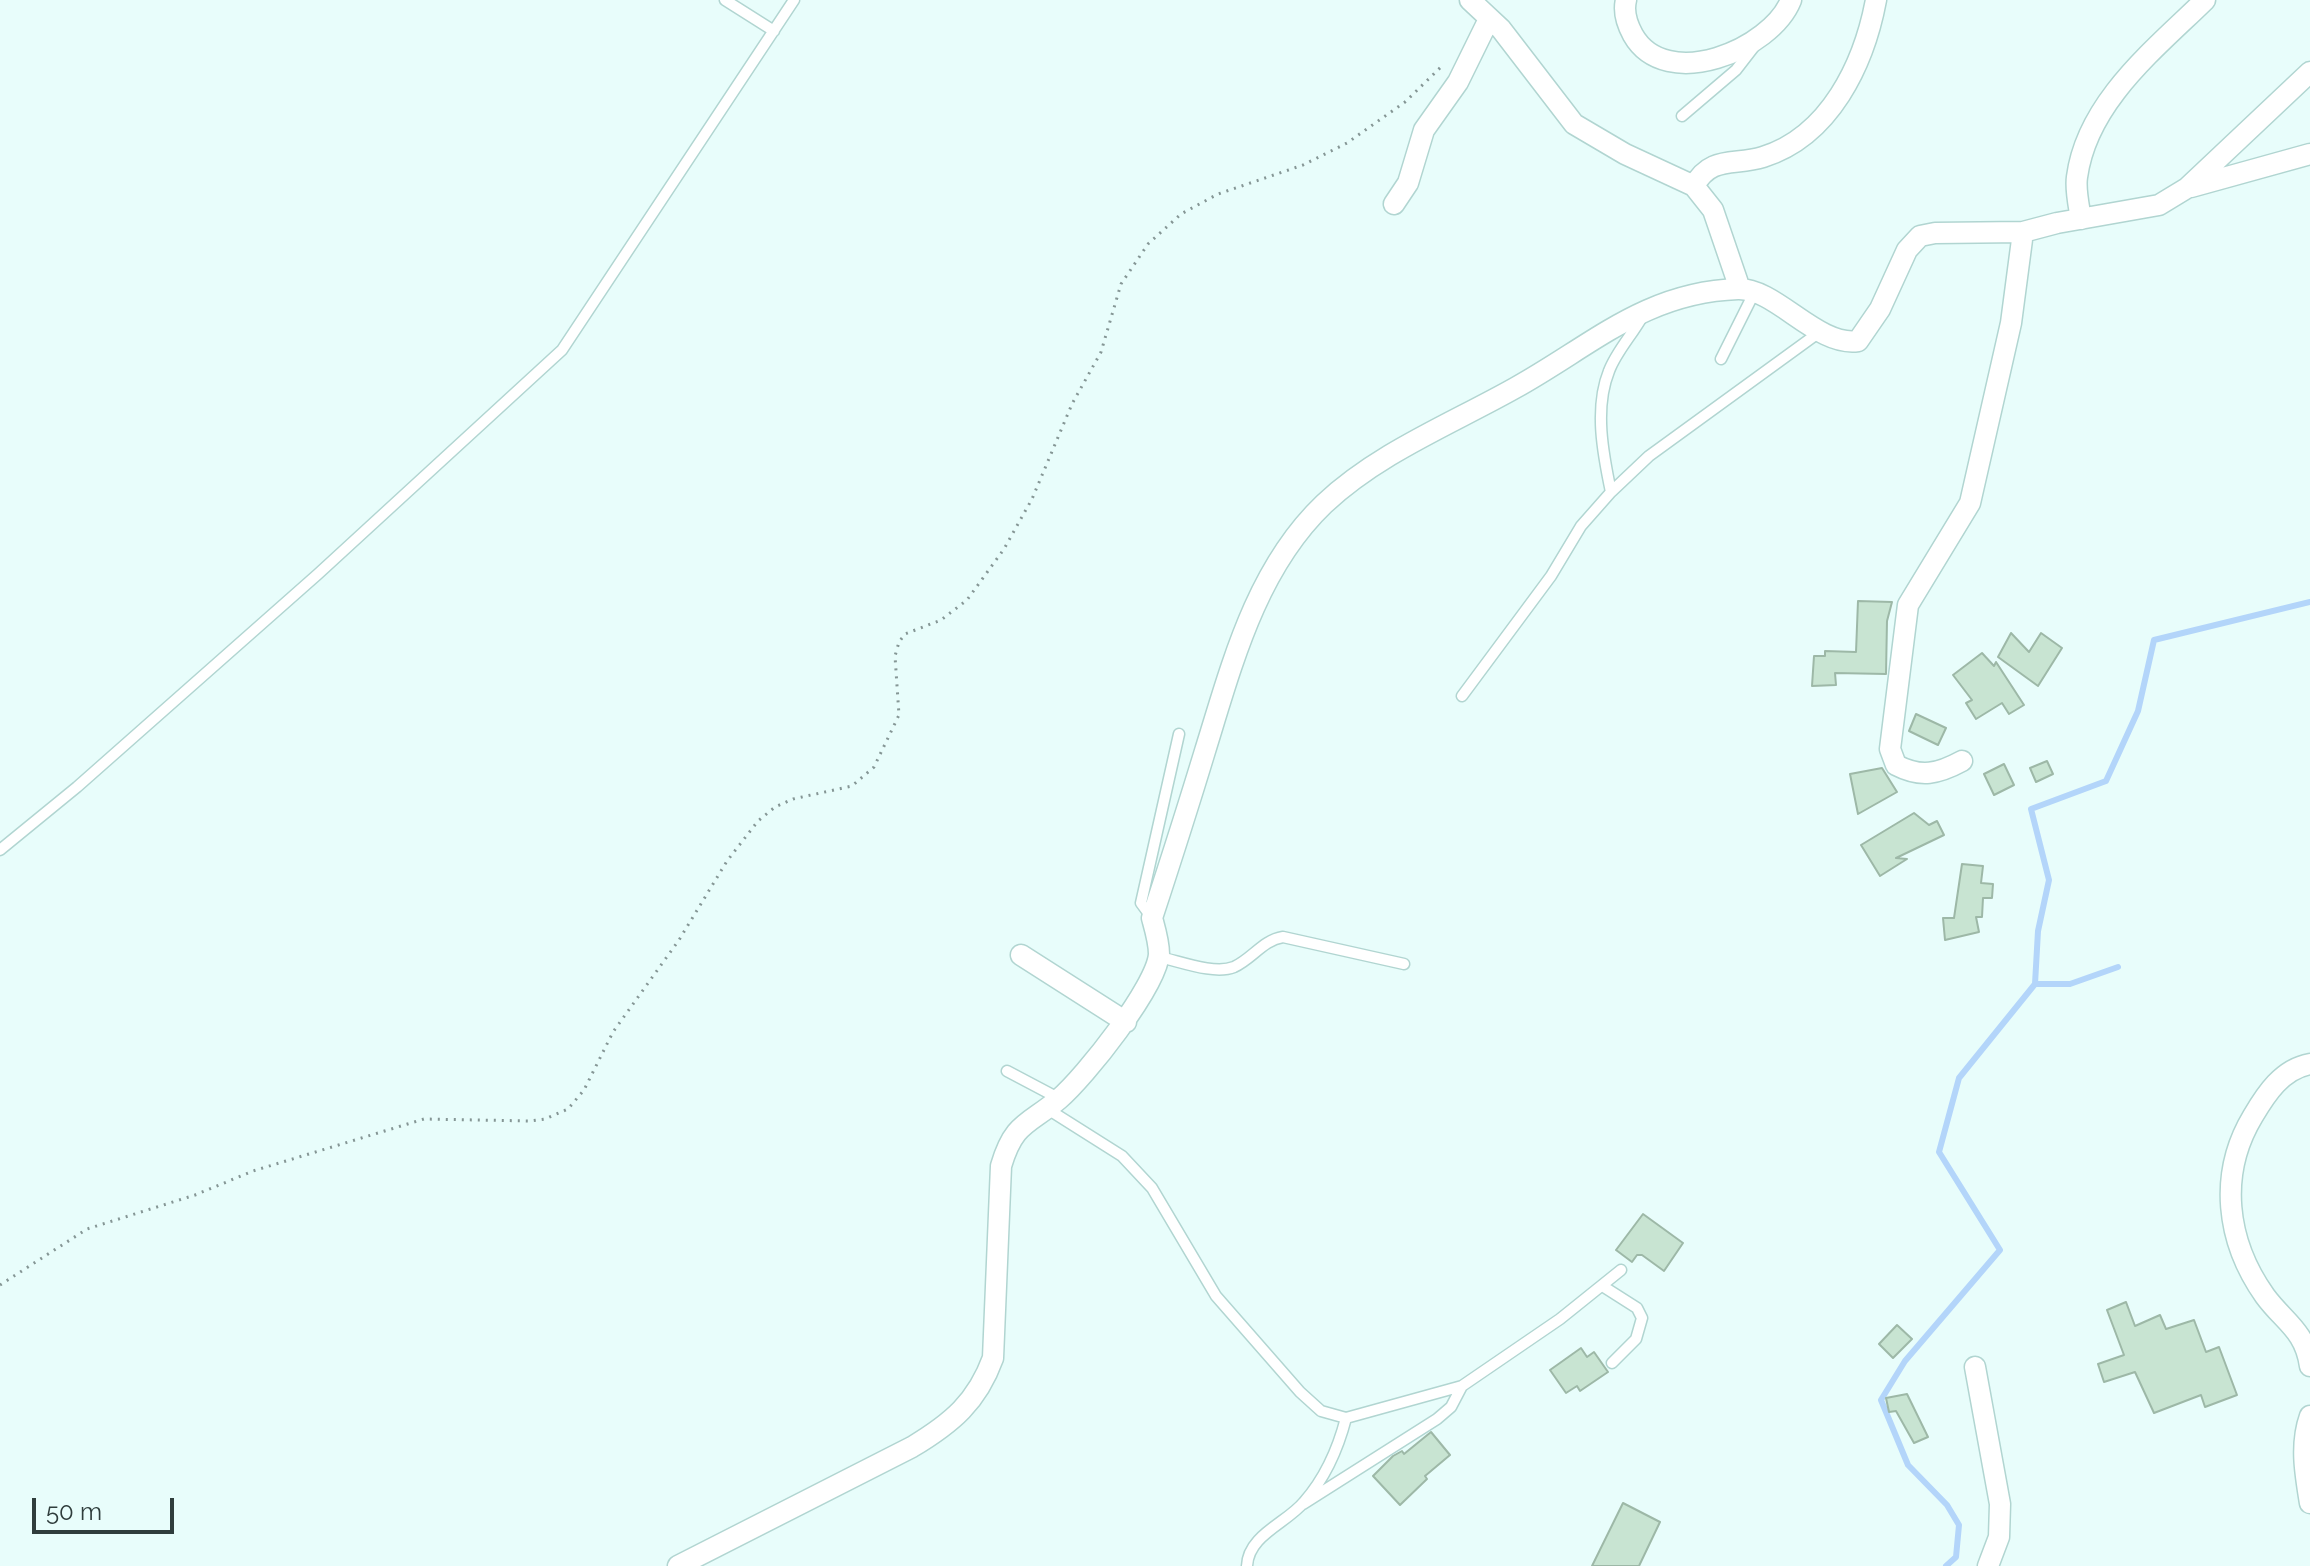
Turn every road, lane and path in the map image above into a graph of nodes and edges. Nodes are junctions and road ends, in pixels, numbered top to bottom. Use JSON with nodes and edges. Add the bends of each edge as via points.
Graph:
{"nodes":[{"id":1,"x":725,"y":0,"type":"edge"},
{"id":2,"x":794,"y":0,"type":"edge"},
{"id":3,"x":1470,"y":0,"type":"edge"},
{"id":4,"x":1626,"y":0,"type":"edge"},
{"id":5,"x":1791,"y":0,"type":"edge"},
{"id":6,"x":1876,"y":0,"type":"edge"},
{"id":7,"x":2205,"y":0,"type":"edge"},
{"id":8,"x":1489,"y":19,"type":"junction"},
{"id":9,"x":774,"y":31,"type":"junction"},
{"id":10,"x":1758,"y":39,"type":"junction"},
{"id":11,"x":1448,"y":60,"type":"dead end"},
{"id":12,"x":2310,"y":72,"type":"edge"},
{"id":13,"x":1682,"y":116,"type":"dead end"},
{"id":14,"x":2310,"y":154,"type":"edge"},
{"id":15,"x":1694,"y":186,"type":"junction"},
{"id":16,"x":2187,"y":188,"type":"junction"},
{"id":17,"x":1394,"y":204,"type":"dead end"},
{"id":18,"x":2081,"y":219,"type":"junction"},
{"id":19,"x":2023,"y":232,"type":"junction"},
{"id":20,"x":1747,"y":291,"type":"junction"},
{"id":21,"x":1646,"y":308,"type":"junction"},
{"id":22,"x":1821,"y":331,"type":"junction"},
{"id":23,"x":1721,"y":359,"type":"dead end"},
{"id":24,"x":1611,"y":492,"type":"junction"},
{"id":25,"x":1462,"y":696,"type":"dead end"},
{"id":26,"x":1179,"y":734,"type":"dead end"},
{"id":27,"x":1962,"y":761,"type":"dead end"},
{"id":28,"x":0,"y":850,"type":"edge"},
{"id":29,"x":1152,"y":918,"type":"junction"},
{"id":30,"x":1021,"y":955,"type":"dead end"},
{"id":31,"x":1159,"y":957,"type":"junction"},
{"id":32,"x":1404,"y":964,"type":"dead end"},
{"id":33,"x":1126,"y":1022,"type":"junction"},
{"id":34,"x":2310,"y":1064,"type":"edge"},
{"id":35,"x":1007,"y":1071,"type":"dead end"},
{"id":36,"x":1053,"y":1104,"type":"junction"},
{"id":37,"x":1621,"y":1270,"type":"dead end"},
{"id":38,"x":0,"y":1285,"type":"edge"},
{"id":39,"x":1604,"y":1287,"type":"junction"},
{"id":40,"x":1612,"y":1363,"type":"dead end"},
{"id":41,"x":2310,"y":1366,"type":"edge"},
{"id":42,"x":1975,"y":1367,"type":"dead end"},
{"id":43,"x":1462,"y":1386,"type":"junction"},
{"id":44,"x":2310,"y":1416,"type":"edge"},
{"id":45,"x":1346,"y":1418,"type":"junction"},
{"id":46,"x":2310,"y":1503,"type":"edge"},
{"id":47,"x":1303,"y":1504,"type":"junction"},
{"id":48,"x":678,"y":1566,"type":"edge"},
{"id":49,"x":1247,"y":1566,"type":"edge"},
{"id":50,"x":1988,"y":1566,"type":"edge"}],
"edges":[{"from":1,"to":9,"type":"lane"},
{"from":2,"to":9,"type":"lane"},
{"from":3,"to":8,"type":"street"},
{"from":4,"to":10,"type":"street","via":[[1627,21],[1638,44],[1666,60],[1722,56]]},
{"from":5,"to":10,"type":"street","via":[[1783,16]]},
{"from":6,"to":15,"type":"street","via":[[1863,52],[1818,125],[1762,157],[1716,162]]},
{"from":7,"to":18,"type":"street","via":[[2143,60],[2102,110],[2077,175]]},
{"from":8,"to":15,"type":"street","via":[[1574,124]]},
{"from":8,"to":17,"type":"street","via":[[1458,82],[1424,130],[1408,183]]},
{"from":9,"to":28,"type":"lane","via":[[562,350],[318,574]]},
{"from":10,"to":13,"type":"lane","via":[[1736,70]]},
{"from":11,"to":38,"type":"path","via":[[1405,102],[1347,143],[1303,165],[1218,194],[1181,214],[1148,244],[1121,284],[1101,352],[1004,549],[958,608],[899,642],[899,715],[874,767],[852,786],[793,799],[758,821],[613,1032],[584,1090],[568,1109],[530,1121],[424,1119],[253,1171],[87,1229]]},
{"from":12,"to":16,"type":"street"},
{"from":14,"to":16,"type":"street"},
{"from":15,"to":20,"type":"street","via":[[1713,210]]},
{"from":16,"to":18,"type":"street","via":[[2152,208]]},
{"from":18,"to":19,"type":"street"},
{"from":19,"to":22,"type":"street","via":[[1920,236],[1907,250],[1880,309],[1858,341]]},
{"from":19,"to":27,"type":"street","via":[[2011,323],[1970,503],[1908,605],[1901,644],[1890,749],[1896,765],[1912,773],[1938,774]]},
{"from":20,"to":21,"type":"street"},
{"from":20,"to":22,"type":"street"},
{"from":20,"to":23,"type":"lane"},
{"from":21,"to":24,"type":"lane","via":[[1609,371],[1603,392],[1603,451]]},
{"from":21,"to":29,"type":"street","via":[[1350,483],[1302,526],[1270,573],[1241,639]]},
{"from":22,"to":24,"type":"lane","via":[[1649,456]]},
{"from":24,"to":25,"type":"lane","via":[[1581,526],[1551,576]]},
{"from":26,"to":29,"type":"lane","via":[[1141,903]]},
{"from":29,"to":31,"type":"street"},
{"from":30,"to":33,"type":"street"},
{"from":31,"to":32,"type":"lane","via":[[1225,969],[1283,937]]},
{"from":31,"to":33,"type":"street"},
{"from":33,"to":36,"type":"street"},
{"from":34,"to":41,"type":"street","via":[[2267,1092],[2249,1122],[2229,1183],[2234,1233],[2250,1272],[2290,1320],[2308,1351]]},
{"from":35,"to":36,"type":"lane"},
{"from":36,"to":45,"type":"lane","via":[[1122,1156],[1152,1188],[1225,1306],[1300,1392],[1321,1411]]},
{"from":36,"to":48,"type":"street","via":[[1019,1128],[1001,1166],[993,1358],[983,1386],[966,1408],[947,1426],[899,1454]]},
{"from":37,"to":39,"type":"lane"},
{"from":39,"to":40,"type":"lane","via":[[1637,1308],[1642,1318],[1636,1339]]},
{"from":39,"to":43,"type":"lane"},
{"from":42,"to":50,"type":"street","via":[[2000,1504],[1999,1537]]},
{"from":43,"to":45,"type":"lane"},
{"from":43,"to":47,"type":"lane","via":[[1437,1419]]},
{"from":44,"to":46,"type":"street","via":[[2303,1457]]},
{"from":45,"to":47,"type":"lane","via":[[1334,1458]]},
{"from":47,"to":49,"type":"lane","via":[[1253,1547]]}]}
